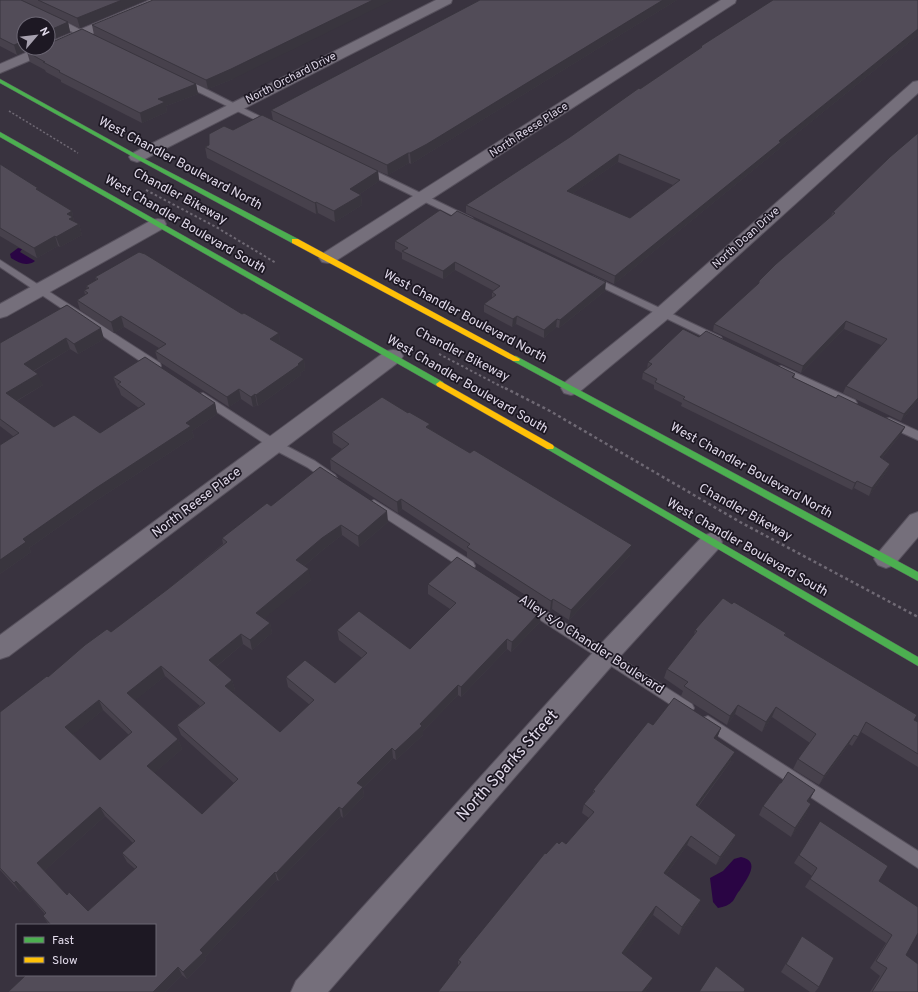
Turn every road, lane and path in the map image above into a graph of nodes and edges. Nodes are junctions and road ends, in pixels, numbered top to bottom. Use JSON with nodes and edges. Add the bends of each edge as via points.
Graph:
{"nodes":[{"id":1,"x":161,"y":0,"type":"edge"},
{"id":2,"x":446,"y":0,"type":"edge"},
{"id":3,"x":730,"y":0,"type":"edge"},
{"id":4,"x":56,"y":21,"type":"edge"},
{"id":5,"x":82,"y":33,"type":"junction"},
{"id":6,"x":96,"y":40,"type":"edge"},
{"id":7,"x":0,"y":69,"type":"edge"},
{"id":8,"x":173,"y":76,"type":"edge"},
{"id":9,"x":0,"y":82,"type":"edge"},
{"id":10,"x":918,"y":85,"type":"edge"},
{"id":11,"x":235,"y":106,"type":"junction"},
{"id":12,"x":3,"y":107,"type":"dead end"},
{"id":13,"x":284,"y":130,"type":"edge"},
{"id":14,"x":0,"y":134,"type":"edge"},
{"id":15,"x":81,"y":154,"type":"dead end"},
{"id":16,"x":137,"y":157,"type":"junction"},
{"id":17,"x":354,"y":164,"type":"edge"},
{"id":18,"x":141,"y":188,"type":"dead end"},
{"id":19,"x":423,"y":198,"type":"junction"},
{"id":20,"x":158,"y":224,"type":"junction"},
{"id":21,"x":480,"y":225,"type":"edge"},
{"id":22,"x":328,"y":258,"type":"junction"},
{"id":23,"x":0,"y":263,"type":"edge"},
{"id":24,"x":276,"y":263,"type":"dead end"},
{"id":25,"x":585,"y":276,"type":"edge"},
{"id":26,"x":41,"y":290,"type":"junction"},
{"id":27,"x":0,"y":312,"type":"edge"},
{"id":28,"x":663,"y":313,"type":"junction"},
{"id":29,"x":726,"y":344,"type":"edge"},
{"id":30,"x":432,"y":351,"type":"dead end"},
{"id":31,"x":393,"y":356,"type":"junction"},
{"id":32,"x":769,"y":364,"type":"edge"},
{"id":33,"x":164,"y":372,"type":"edge"},
{"id":34,"x":571,"y":388,"type":"junction"},
{"id":35,"x":190,"y":389,"type":"edge"},
{"id":36,"x":861,"y":408,"type":"edge"},
{"id":37,"x":882,"y":418,"type":"edge"},
{"id":38,"x":918,"y":436,"type":"edge"},
{"id":39,"x":275,"y":445,"type":"junction"},
{"id":40,"x":345,"y":486,"type":"edge"},
{"id":41,"x":365,"y":499,"type":"edge"},
{"id":42,"x":918,"y":521,"type":"edge"},
{"id":43,"x":711,"y":542,"type":"junction"},
{"id":44,"x":886,"y":559,"type":"junction"},
{"id":45,"x":479,"y":573,"type":"edge"},
{"id":46,"x":918,"y":577,"type":"edge"},
{"id":47,"x":519,"y":599,"type":"edge"},
{"id":48,"x":918,"y":617,"type":"edge"},
{"id":49,"x":0,"y":649,"type":"edge"},
{"id":50,"x":606,"y":655,"type":"junction"},
{"id":51,"x":918,"y":662,"type":"edge"},
{"id":52,"x":918,"y":860,"type":"edge"},
{"id":53,"x":308,"y":992,"type":"edge"}],
"edges":[{"from":1,"to":5,"type":"street"},
{"from":2,"to":11,"type":"street","name":"North Orchard Drive"},
{"from":3,"to":19,"type":"street","name":"North Reese Place"},
{"from":4,"to":5,"type":"lane"},
{"from":5,"to":6,"type":"lane"},
{"from":5,"to":7,"type":"street"},
{"from":8,"to":11,"type":"lane"},
{"from":9,"to":16,"type":"main road","name":"West Chandler Boulevard North"},
{"from":10,"to":28,"type":"street","name":"North Doan Drive"},
{"from":11,"to":13,"type":"lane"},
{"from":11,"to":16,"type":"street","name":"North Orchard Drive"},
{"from":12,"to":15,"type":"path"},
{"from":14,"to":20,"type":"main road","name":"West Chandler Boulevard South"},
{"from":16,"to":22,"type":"main road","name":"West Chandler Boulevard North"},
{"from":17,"to":19,"type":"lane"},
{"from":18,"to":24,"type":"path","name":"Chandler Bikeway","via":[[216,227]]},
{"from":19,"to":21,"type":"lane"},
{"from":19,"to":22,"type":"street","name":"North Reese Place"},
{"from":20,"to":26,"type":"street"},
{"from":20,"to":31,"type":"main road","name":"West Chandler Boulevard South"},
{"from":22,"to":34,"type":"main road","name":"West Chandler Boulevard North"},
{"from":23,"to":26,"type":"lane"},
{"from":25,"to":28,"type":"lane"},
{"from":26,"to":27,"type":"street"},
{"from":26,"to":33,"type":"lane"},
{"from":28,"to":29,"type":"lane"},
{"from":28,"to":34,"type":"street","name":"North Doan Drive"},
{"from":30,"to":48,"type":"path","name":"Chandler Bikeway","via":[[550,411],[740,522]]},
{"from":31,"to":39,"type":"street","name":"North Reese Place"},
{"from":31,"to":43,"type":"main road","name":"West Chandler Boulevard South"},
{"from":32,"to":36,"type":"lane"},
{"from":34,"to":44,"type":"main road","name":"West Chandler Boulevard North"},
{"from":35,"to":39,"type":"lane"},
{"from":37,"to":38,"type":"lane"},
{"from":39,"to":40,"type":"lane"},
{"from":39,"to":49,"type":"street","name":"North Reese Place"},
{"from":41,"to":45,"type":"lane"},
{"from":42,"to":44,"type":"street"},
{"from":43,"to":50,"type":"street","name":"North Sparks Street"},
{"from":43,"to":51,"type":"main road","name":"West Chandler Boulevard South"},
{"from":44,"to":46,"type":"main road","name":"West Chandler Boulevard North"},
{"from":47,"to":50,"type":"lane","name":"Alley s/o Chandler Boulevard"},
{"from":50,"to":52,"type":"lane","name":"Alley s/o Chandler Boulevard"},
{"from":50,"to":53,"type":"street","name":"North Sparks Street"}]}
